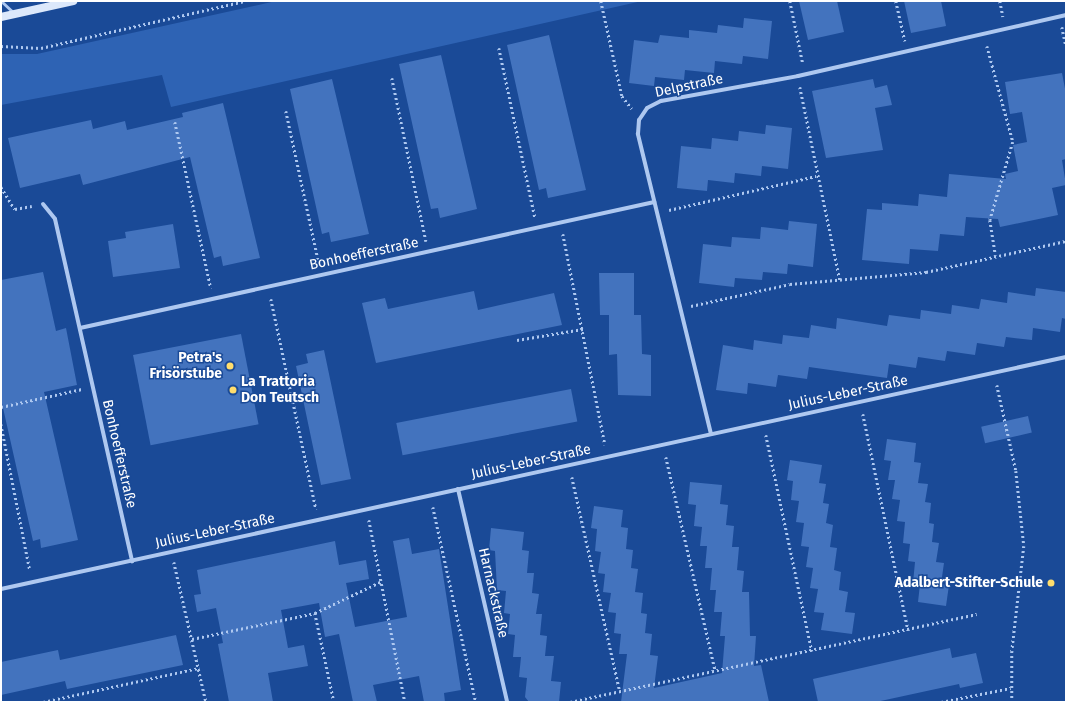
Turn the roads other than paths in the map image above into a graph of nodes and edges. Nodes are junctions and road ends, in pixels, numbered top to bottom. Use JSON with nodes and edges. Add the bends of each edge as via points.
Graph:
{"nodes":[{"id":1,"x":1,"y":1,"type":"edge"},
{"id":2,"x":73,"y":1,"type":"edge"},
{"id":3,"x":15,"y":14,"type":"junction"},
{"id":4,"x":1066,"y":15,"type":"edge"},
{"id":5,"x":1,"y":17,"type":"edge"},
{"id":6,"x":654,"y":202,"type":"junction"},
{"id":7,"x":42,"y":204,"type":"road end"},
{"id":8,"x":80,"y":328,"type":"junction"},
{"id":9,"x":1066,"y":357,"type":"edge"},
{"id":10,"x":711,"y":434,"type":"junction"},
{"id":11,"x":458,"y":489,"type":"junction"},
{"id":12,"x":132,"y":561,"type":"junction"},
{"id":13,"x":1,"y":589,"type":"edge"},
{"id":14,"x":507,"y":702,"type":"edge"}],
"edges":[{"from":1,"to":3,"type":"lane"},
{"from":2,"to":3,"type":"main road"},
{"from":3,"to":5,"type":"main road"},
{"from":4,"to":6,"type":"street","name":"Delpstraße","via":[[798,76],[661,101],[647,108],[640,120],[638,134]]},
{"from":6,"to":8,"type":"street","name":"Bonhoefferstraße"},
{"from":6,"to":10,"type":"street"},
{"from":7,"to":8,"type":"street","name":"Bonhoefferstraße","via":[[55,219]]},
{"from":8,"to":12,"type":"street","name":"Bonhoefferstraße"},
{"from":9,"to":10,"type":"street","name":"Julius-Leber-Straße"},
{"from":10,"to":11,"type":"street","name":"Julius-Leber-Straße"},
{"from":11,"to":12,"type":"street","name":"Julius-Leber-Straße"},
{"from":11,"to":14,"type":"street","name":"Harnackstraße"},
{"from":12,"to":13,"type":"street","name":"Julius-Leber-Straße"}]}
